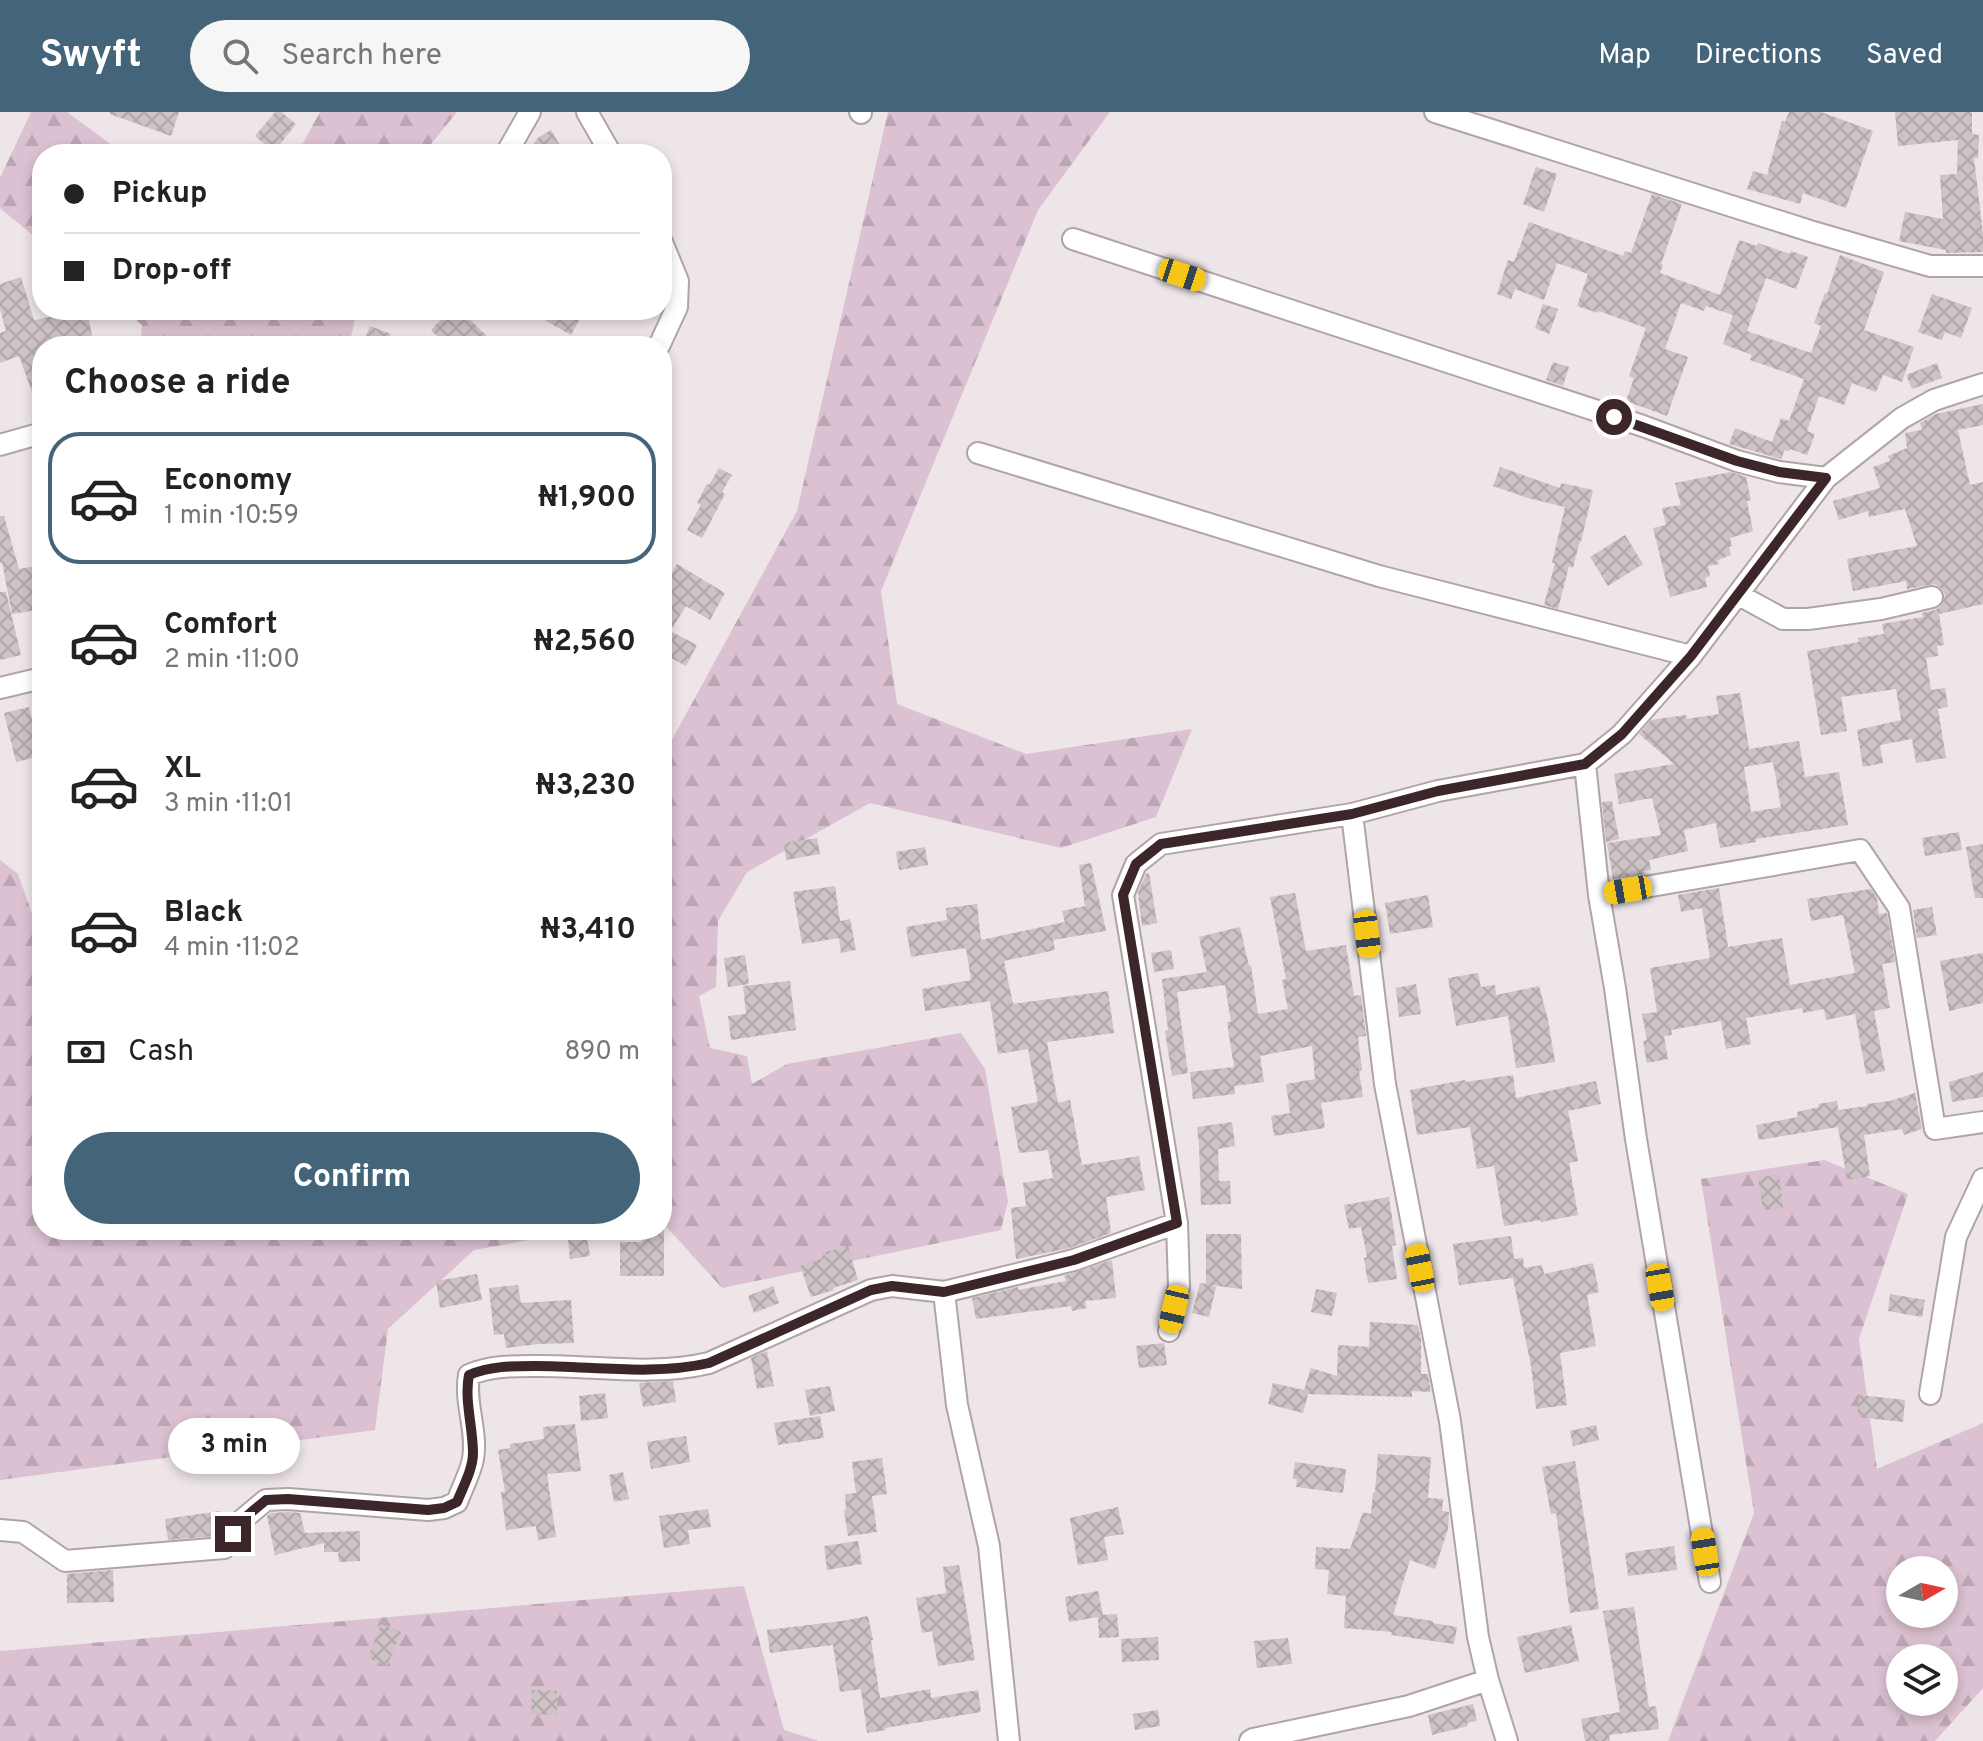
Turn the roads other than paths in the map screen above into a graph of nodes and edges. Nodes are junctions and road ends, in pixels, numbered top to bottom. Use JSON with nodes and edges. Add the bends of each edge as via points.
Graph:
{"nodes":[{"id":1,"x":530,"y":112,"type":"edge"},
{"id":2,"x":587,"y":112,"type":"edge"},
{"id":3,"x":1435,"y":112,"type":"edge"},
{"id":4,"x":512,"y":144,"type":"edge"},
{"id":5,"x":605,"y":144,"type":"edge"},
{"id":6,"x":1073,"y":239,"type":"dead end"},
{"id":7,"x":672,"y":266,"type":"edge"},
{"id":8,"x":1983,"y":266,"type":"edge"},
{"id":9,"x":672,"y":318,"type":"edge"},
{"id":10,"x":1983,"y":384,"type":"edge"},
{"id":11,"x":32,"y":436,"type":"edge"},
{"id":12,"x":0,"y":445,"type":"edge"},
{"id":13,"x":978,"y":453,"type":"dead end"},
{"id":14,"x":1826,"y":478,"type":"junction"},
{"id":15,"x":1739,"y":595,"type":"junction"},
{"id":16,"x":1932,"y":597,"type":"dead end"},
{"id":17,"x":1691,"y":656,"type":"junction"},
{"id":18,"x":32,"y":680,"type":"edge"},
{"id":19,"x":0,"y":688,"type":"edge"},
{"id":20,"x":1585,"y":764,"type":"junction"},
{"id":21,"x":1352,"y":814,"type":"junction"},
{"id":22,"x":1599,"y":895,"type":"junction"},
{"id":23,"x":1983,"y":1122,"type":"edge"},
{"id":24,"x":1983,"y":1179,"type":"edge"},
{"id":25,"x":1177,"y":1223,"type":"junction"},
{"id":26,"x":944,"y":1292,"type":"junction"},
{"id":27,"x":1169,"y":1331,"type":"dead end"},
{"id":28,"x":1930,"y":1394,"type":"dead end"},
{"id":29,"x":0,"y":1530,"type":"edge"},
{"id":30,"x":1710,"y":1582,"type":"dead end"},
{"id":31,"x":1488,"y":1680,"type":"junction"},
{"id":32,"x":1502,"y":1738,"type":"edge"},
{"id":33,"x":1009,"y":1741,"type":"edge"},
{"id":34,"x":1250,"y":1741,"type":"edge"}],
"edges":[{"from":1,"to":4,"type":"street"},
{"from":2,"to":5,"type":"street"},
{"from":3,"to":8,"type":"street","via":[[1930,266]]},
{"from":6,"to":14,"type":"street","via":[[1737,461]]},
{"from":7,"to":9,"type":"street","via":[[678,281]]},
{"from":10,"to":14,"type":"street","via":[[1934,400],[1902,418]]},
{"from":11,"to":12,"type":"street"},
{"from":13,"to":17,"type":"street","via":[[1379,576]]},
{"from":14,"to":15,"type":"street"},
{"from":15,"to":16,"type":"street","via":[[1783,619],[1881,609]]},
{"from":15,"to":17,"type":"street"},
{"from":17,"to":20,"type":"street","via":[[1622,734]]},
{"from":18,"to":19,"type":"street"},
{"from":20,"to":21,"type":"street","via":[[1438,791]]},
{"from":20,"to":22,"type":"street"},
{"from":21,"to":25,"type":"street","via":[[1161,844],[1136,864],[1128,881],[1123,895]]},
{"from":21,"to":31,"type":"street","via":[[1385,1084],[1450,1421]]},
{"from":22,"to":23,"type":"street","via":[[1860,850],[1899,908],[1935,1129]]},
{"from":22,"to":30,"type":"street"},
{"from":24,"to":28,"type":"street","via":[[1956,1237]]},
{"from":25,"to":26,"type":"street","via":[[1074,1260]]},
{"from":25,"to":27,"type":"street","via":[[1179,1286]]},
{"from":26,"to":29,"type":"street","via":[[892,1286],[871,1290],[689,1368],[484,1368],[469,1375],[466,1388],[473,1457],[457,1502],[444,1508],[266,1500],[242,1520],[224,1548],[65,1561],[23,1532]]},
{"from":26,"to":33,"type":"street","via":[[957,1405],[989,1546]]},
{"from":31,"to":32,"type":"street"},
{"from":31,"to":34,"type":"street","via":[[1409,1706]]}]}
